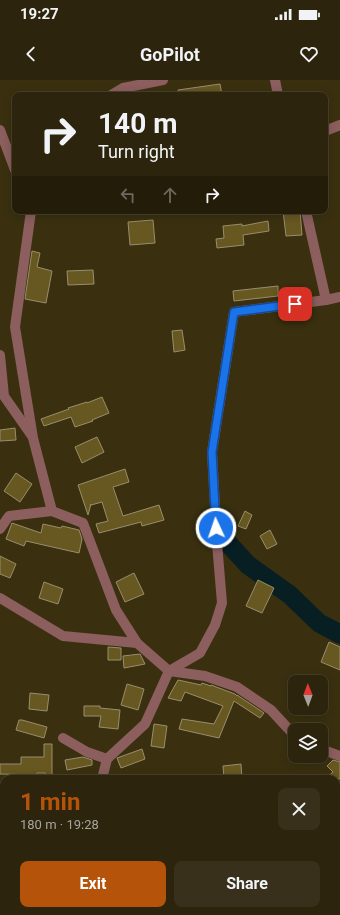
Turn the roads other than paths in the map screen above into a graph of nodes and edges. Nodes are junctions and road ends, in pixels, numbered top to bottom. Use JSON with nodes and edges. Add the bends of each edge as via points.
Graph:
{"nodes":[{"id":1,"x":163,"y":80,"type":"edge"},
{"id":2,"x":274,"y":80,"type":"edge"},
{"id":3,"x":116,"y":92,"type":"edge"},
{"id":4,"x":277,"y":92,"type":"edge"},
{"id":5,"x":340,"y":125,"type":"edge"},
{"id":6,"x":0,"y":130,"type":"edge"},
{"id":7,"x":328,"y":130,"type":"edge"},
{"id":8,"x":12,"y":162,"type":"edge"},
{"id":9,"x":31,"y":214,"type":"edge"},
{"id":10,"x":307,"y":214,"type":"edge"},
{"id":11,"x":340,"y":297,"type":"edge"},
{"id":12,"x":326,"y":300,"type":"junction"},
{"id":13,"x":0,"y":356,"type":"edge"},
{"id":14,"x":33,"y":438,"type":"junction"},
{"id":15,"x":52,"y":511,"type":"junction"},
{"id":16,"x":0,"y":529,"type":"edge"},
{"id":17,"x":0,"y":598,"type":"edge"},
{"id":18,"x":137,"y":642,"type":"junction"},
{"id":19,"x":169,"y":671,"type":"junction"},
{"id":20,"x":288,"y":728,"type":"edge"},
{"id":21,"x":63,"y":738,"type":"dead end"},
{"id":22,"x":328,"y":752,"type":"edge"},
{"id":23,"x":340,"y":756,"type":"edge"},
{"id":24,"x":107,"y":759,"type":"junction"},
{"id":25,"x":103,"y":775,"type":"edge"}],
"edges":[{"from":1,"to":3,"type":"street","via":[[123,88]]},
{"from":2,"to":4,"type":"street"},
{"from":5,"to":7,"type":"street"},
{"from":6,"to":8,"type":"street"},
{"from":9,"to":14,"type":"street","via":[[15,327]]},
{"from":10,"to":12,"type":"street"},
{"from":11,"to":12,"type":"street"},
{"from":12,"to":19,"type":"street","via":[[234,312],[212,452],[216,543],[222,603],[215,625],[200,653]]},
{"from":13,"to":14,"type":"street","via":[[4,396]]},
{"from":14,"to":15,"type":"street"},
{"from":15,"to":16,"type":"street","via":[[9,516]]},
{"from":15,"to":18,"type":"street","via":[[83,523],[116,610]]},
{"from":17,"to":18,"type":"street","via":[[63,636]]},
{"from":18,"to":19,"type":"street"},
{"from":19,"to":20,"type":"street","via":[[205,676],[236,687],[271,710]]},
{"from":19,"to":24,"type":"street","via":[[145,724]]},
{"from":21,"to":24,"type":"street","via":[[87,752]]},
{"from":22,"to":23,"type":"street"},
{"from":24,"to":25,"type":"street"}]}
